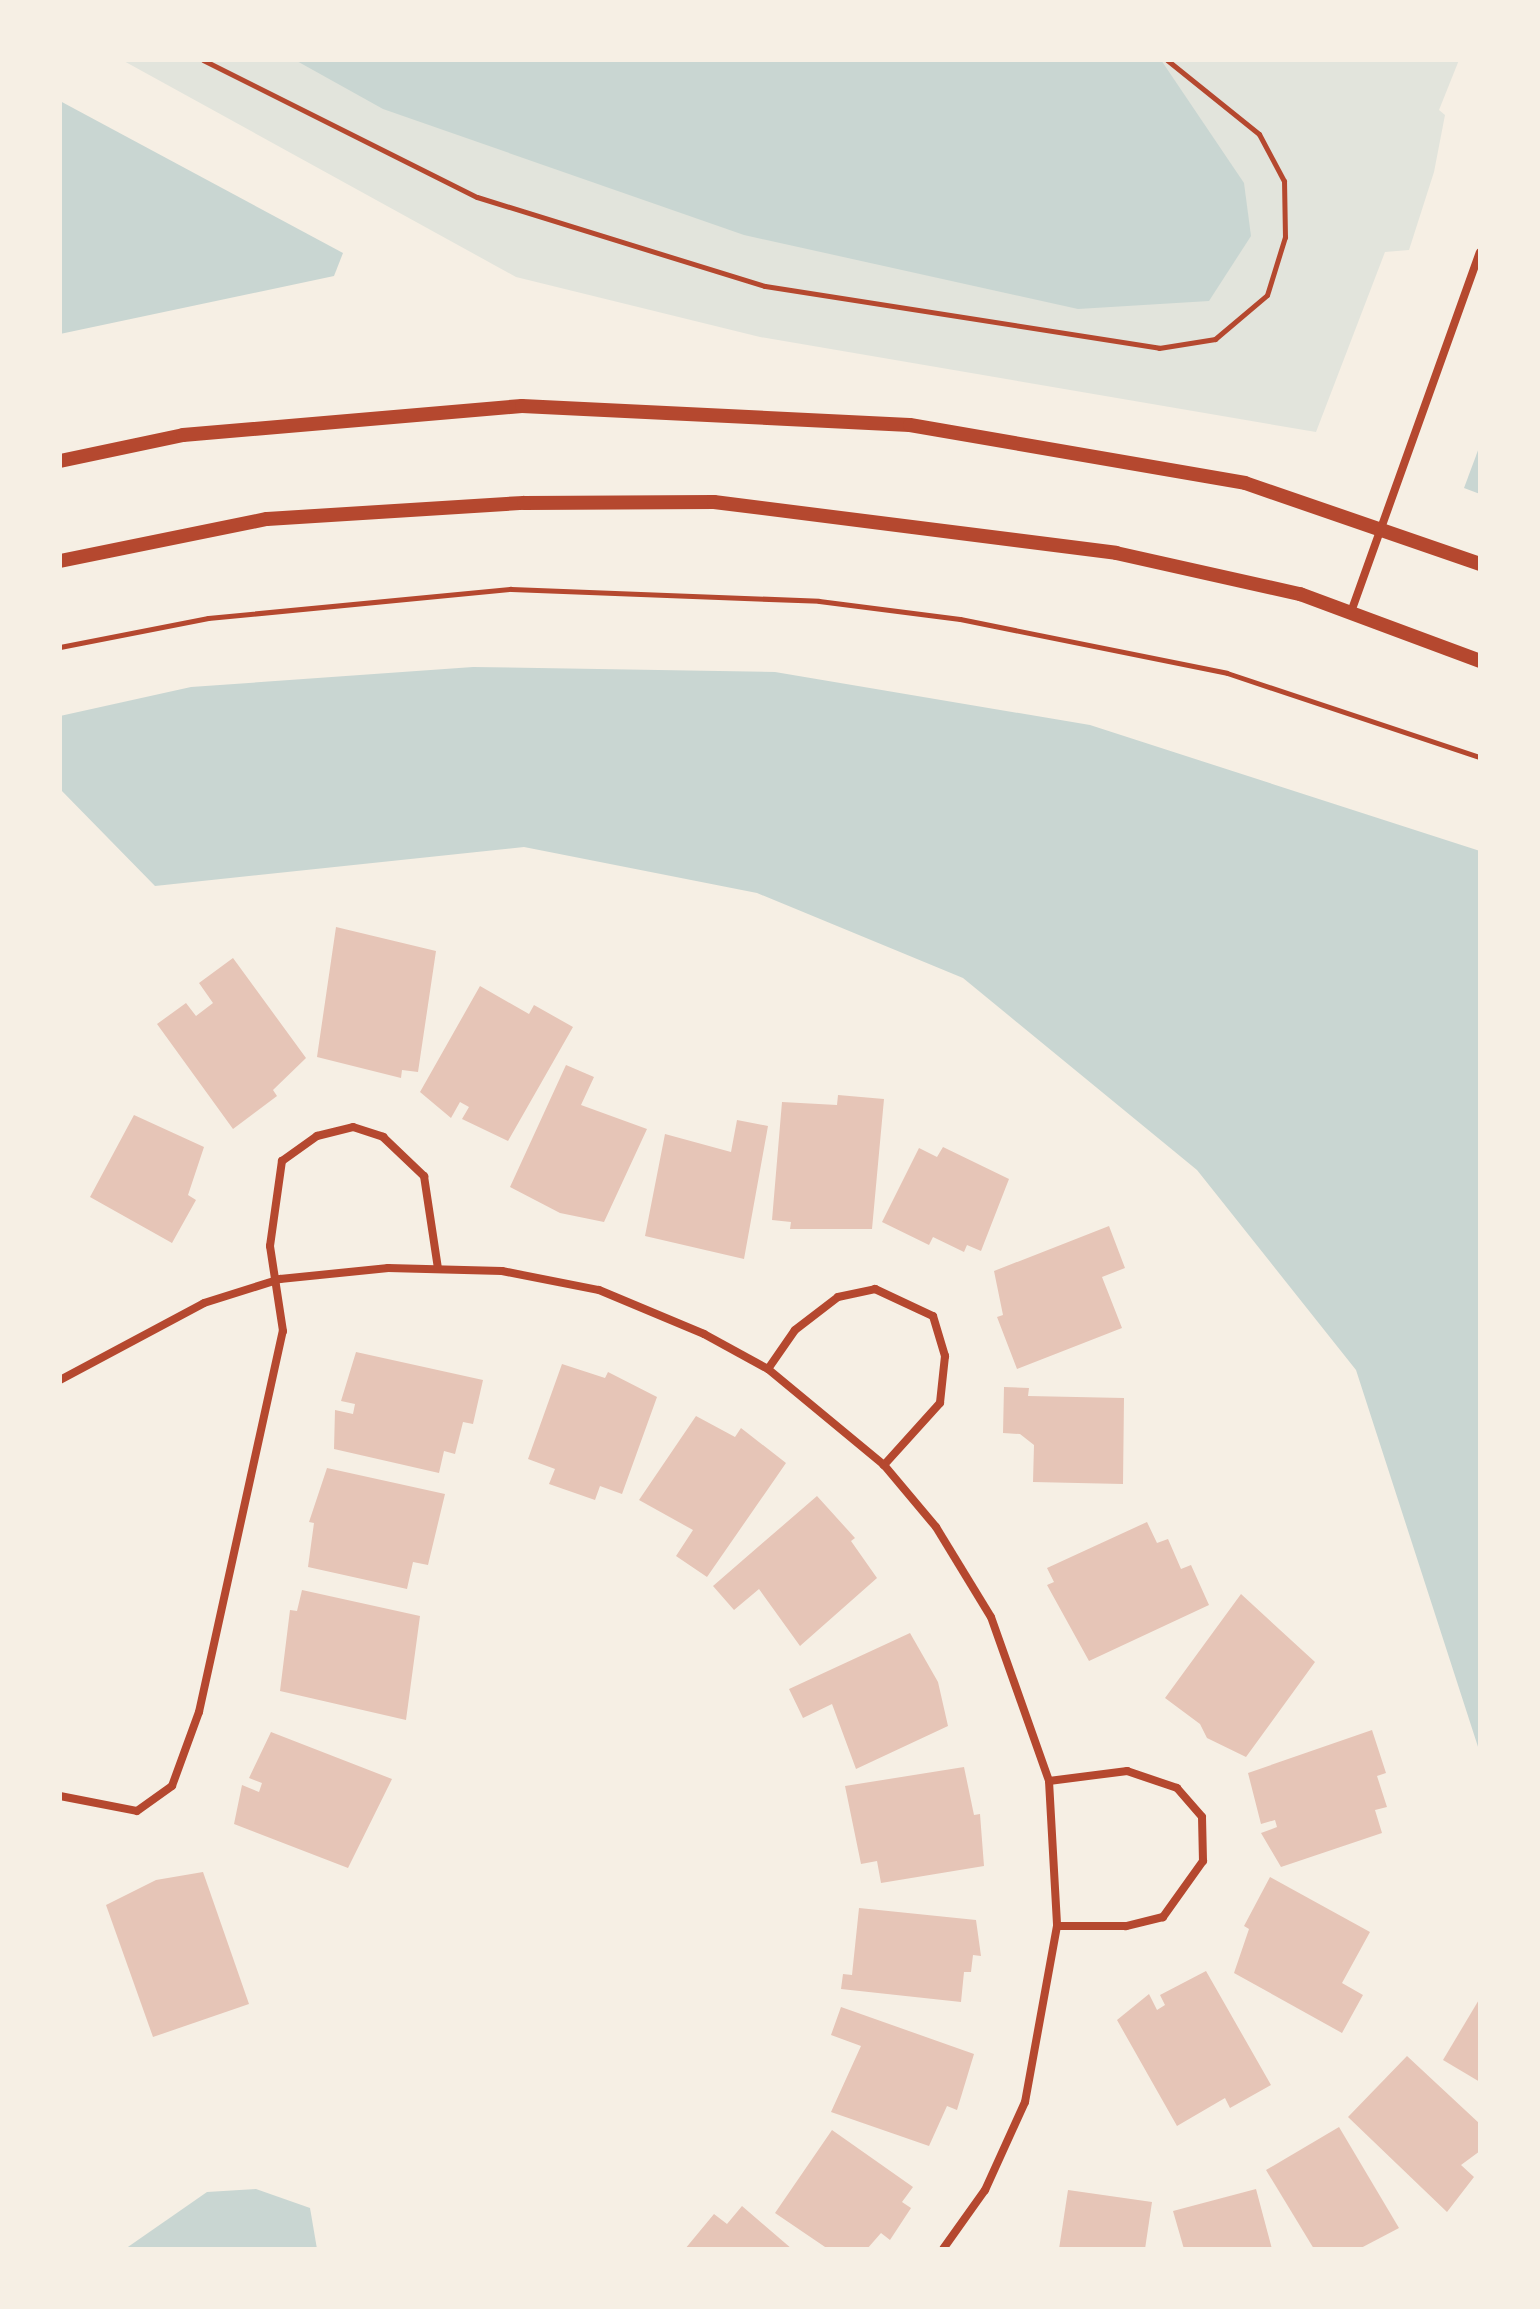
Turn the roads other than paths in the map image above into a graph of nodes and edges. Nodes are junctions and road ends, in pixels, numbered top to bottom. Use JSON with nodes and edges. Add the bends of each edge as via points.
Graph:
{"nodes":[{"id":1,"x":1480,"y":252,"type":"edge"},
{"id":2,"x":60,"y":461,"type":"edge"},
{"id":3,"x":1380,"y":526,"type":"junction"},
{"id":4,"x":60,"y":561,"type":"edge"},
{"id":5,"x":1480,"y":564,"type":"edge"},
{"id":6,"x":1351,"y":612,"type":"junction"},
{"id":7,"x":1480,"y":661,"type":"edge"},
{"id":8,"x":438,"y":1269,"type":"junction"},
{"id":9,"x":280,"y":1279,"type":"junction"},
{"id":10,"x":768,"y":1369,"type":"junction"},
{"id":11,"x":60,"y":1380,"type":"edge"},
{"id":12,"x":884,"y":1465,"type":"junction"},
{"id":13,"x":1049,"y":1781,"type":"junction"},
{"id":14,"x":60,"y":1796,"type":"edge"},
{"id":15,"x":1057,"y":1926,"type":"junction"},
{"id":16,"x":943,"y":2249,"type":"edge"}],
"edges":[{"from":1,"to":3,"type":"street"},
{"from":2,"to":3,"type":"street","via":[[183,435],[522,406],[712,411],[910,425],[1032,446],[1245,483]]},
{"from":3,"to":5,"type":"street"},
{"from":3,"to":6,"type":"street"},
{"from":4,"to":6,"type":"street","via":[[267,519],[524,503],[714,502],[1116,553]]},
{"from":6,"to":7,"type":"street"},
{"from":8,"to":9,"type":"street"},
{"from":8,"to":9,"type":"street","via":[[424,1176],[383,1137],[353,1127],[317,1136],[282,1161],[270,1246]]},
{"from":8,"to":10,"type":"street","via":[[502,1271],[599,1290]]},
{"from":9,"to":11,"type":"street","via":[[204,1303]]},
{"from":9,"to":14,"type":"street","via":[[283,1331],[199,1712],[172,1786],[137,1811]]},
{"from":10,"to":12,"type":"street"},
{"from":10,"to":12,"type":"street","via":[[795,1330],[838,1297],[875,1289],[933,1316],[945,1356],[940,1403]]},
{"from":12,"to":13,"type":"street","via":[[936,1527],[991,1617]]},
{"from":13,"to":15,"type":"street"},
{"from":13,"to":15,"type":"street","via":[[1127,1771],[1177,1788],[1202,1817],[1203,1861],[1163,1917],[1126,1926]]},
{"from":15,"to":16,"type":"street","via":[[1025,2102],[985,2190]]}]}
